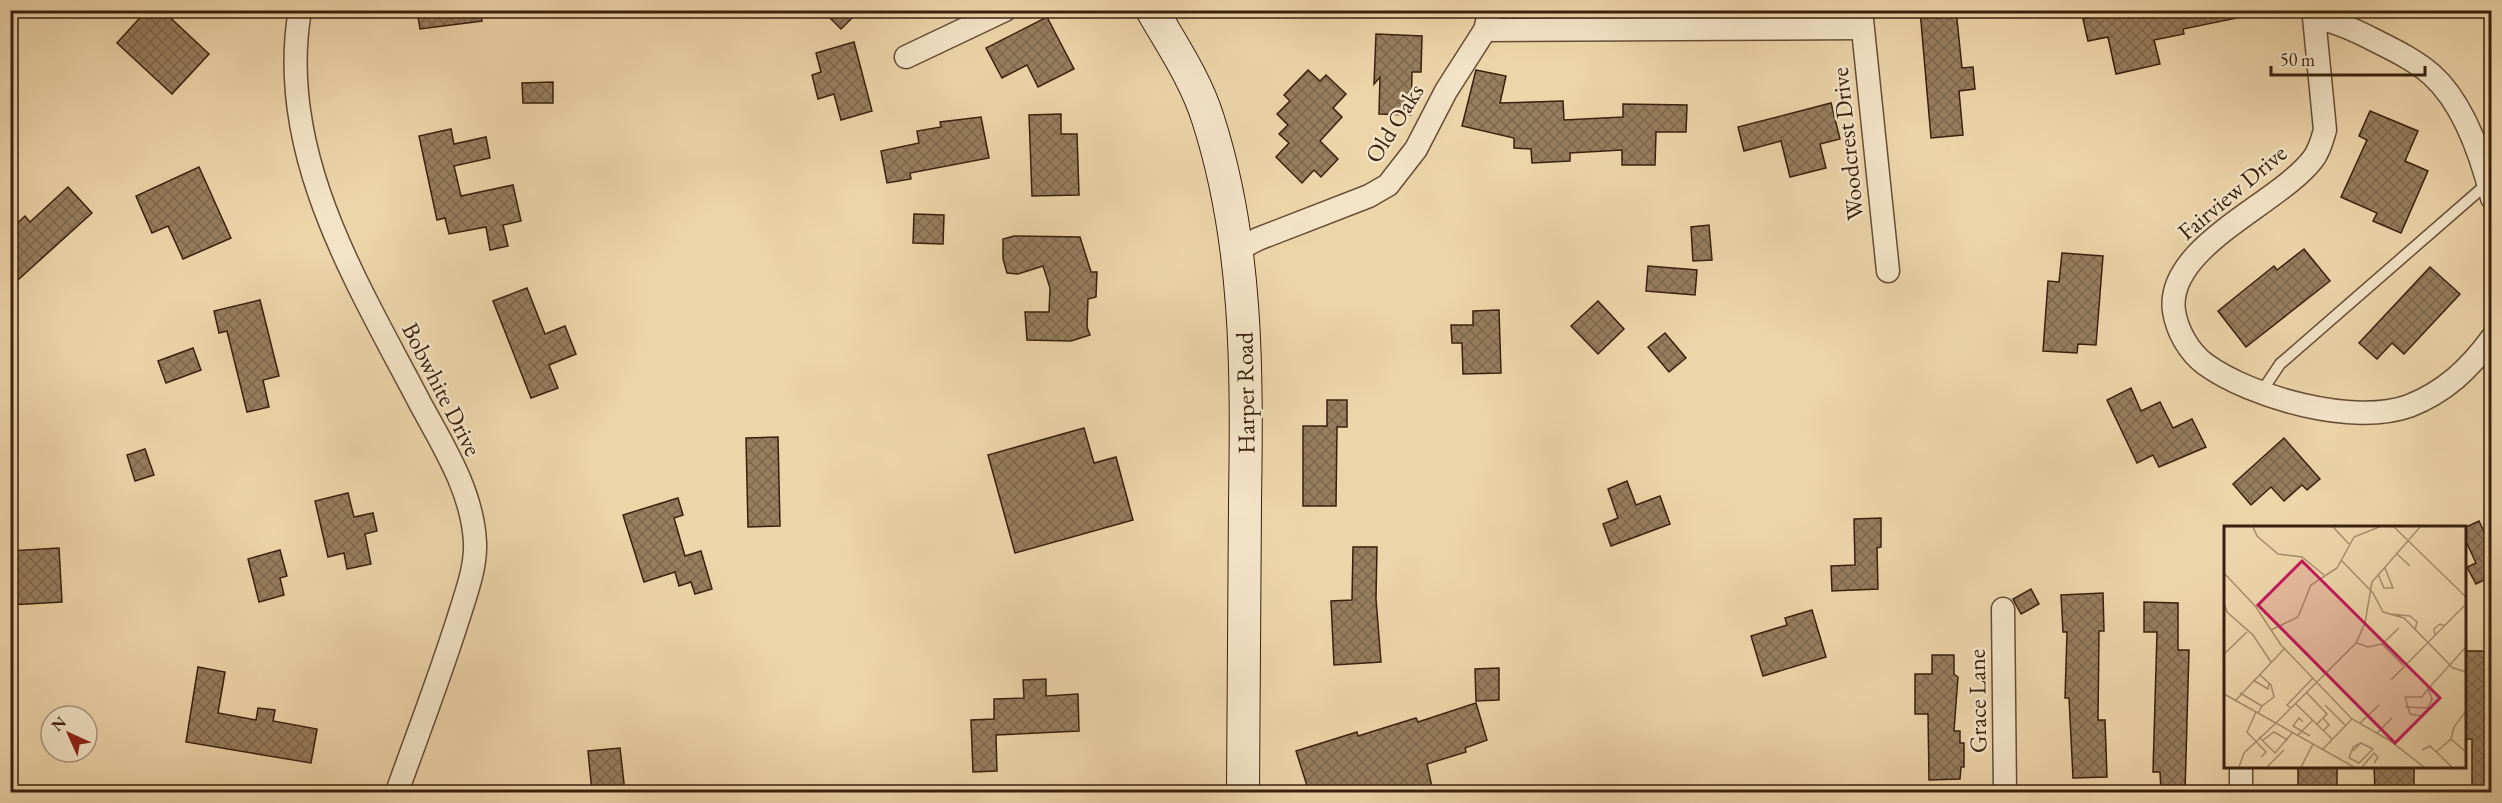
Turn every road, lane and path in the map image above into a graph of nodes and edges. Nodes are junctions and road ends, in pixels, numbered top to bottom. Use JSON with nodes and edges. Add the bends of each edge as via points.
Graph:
{"nodes":[{"id":1,"x":300,"y":10,"type":"edge"},
{"id":2,"x":1005,"y":10,"type":"edge"},
{"id":3,"x":1152,"y":10,"type":"edge"},
{"id":4,"x":2313,"y":14,"type":"edge"},
{"id":5,"x":1861,"y":19,"type":"edge"},
{"id":6,"x":1488,"y":20,"type":"edge"},
{"id":7,"x":906,"y":57,"type":"dead end"},
{"id":8,"x":2490,"y":191,"type":"edge"},
{"id":9,"x":1237,"y":250,"type":"junction"},
{"id":10,"x":1888,"y":271,"type":"dead end"},
{"id":11,"x":2492,"y":338,"type":"edge"},
{"id":12,"x":2262,"y":392,"type":"junction"},
{"id":13,"x":2003,"y":609,"type":"dead end"},
{"id":14,"x":2241,"y":767,"type":"edge"},
{"id":15,"x":397,"y":792,"type":"edge"},
{"id":16,"x":1243,"y":792,"type":"edge"},
{"id":17,"x":2005,"y":792,"type":"edge"},
{"id":18,"x":2241,"y":792,"type":"edge"}],
"edges":[{"from":1,"to":15,"type":"street","name":"Bobwhite Drive","via":[[295,79],[303,140],[316,182],[355,279],[448,455],[469,503],[476,544],[470,582]]},
{"from":2,"to":7,"type":"street"},
{"from":3,"to":9,"type":"main road","name":"Harper Road","via":[[1208,117]]},
{"from":4,"to":8,"type":"street","name":"Fairview Drive","via":[[2404,55],[2433,76],[2455,106],[2472,140]]},
{"from":4,"to":12,"type":"street","name":"Fairview Drive","via":[[2325,130],[2321,146],[2312,160],[2261,205],[2200,248],[2181,276],[2174,308],[2179,333],[2203,363]]},
{"from":5,"to":6,"type":"street"},
{"from":5,"to":10,"type":"street","name":"Woodcrest Drive"},
{"from":6,"to":9,"type":"street","name":"Old Oaks","via":[[1416,149],[1388,185]]},
{"from":8,"to":12,"type":"lane","via":[[2280,364]]},
{"from":9,"to":16,"type":"main road","name":"Harper Road","via":[[1247,362]]},
{"from":11,"to":12,"type":"street","name":"Fairview Drive","via":[[2471,366],[2442,390],[2408,406],[2371,414],[2336,411]]},
{"from":13,"to":17,"type":"street","name":"Grace Lane"},
{"from":14,"to":18,"type":"street"}]}
